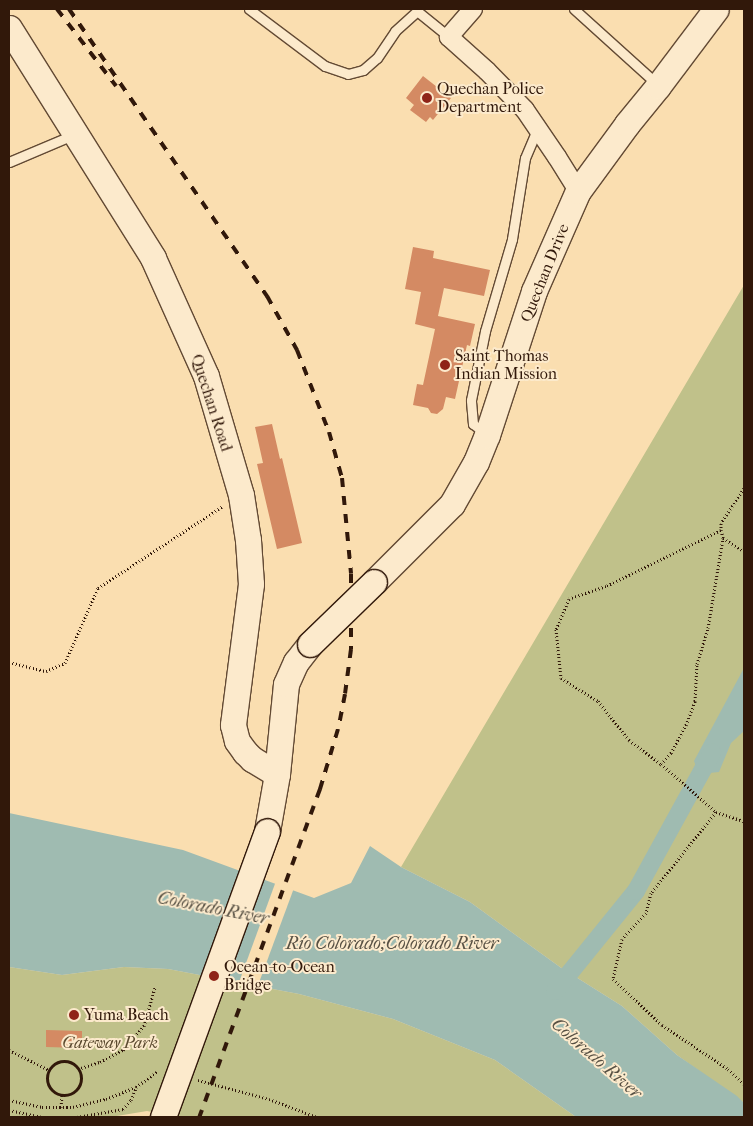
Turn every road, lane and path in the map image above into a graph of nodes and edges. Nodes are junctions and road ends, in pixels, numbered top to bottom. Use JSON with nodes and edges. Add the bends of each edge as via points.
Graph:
{"nodes":[{"id":1,"x":249,"y":9,"type":"edge"},
{"id":2,"x":473,"y":9,"type":"edge"},
{"id":3,"x":574,"y":9,"type":"edge"},
{"id":4,"x":716,"y":9,"type":"edge"},
{"id":5,"x":415,"y":10,"type":"edge"},
{"id":6,"x":9,"y":28,"type":"edge"},
{"id":7,"x":449,"y":37,"type":"junction"},
{"id":8,"x":658,"y":86,"type":"junction"},
{"id":9,"x":538,"y":128,"type":"junction"},
{"id":10,"x":76,"y":133,"type":"junction"},
{"id":11,"x":9,"y":162,"type":"edge"},
{"id":12,"x":578,"y":191,"type":"junction"},
{"id":13,"x":487,"y":435,"type":"junction"},
{"id":14,"x":744,"y":488,"type":"edge"},
{"id":15,"x":240,"y":495,"type":"junction"},
{"id":16,"x":721,"y":530,"type":"junction"},
{"id":17,"x":722,"y":538,"type":"junction"},
{"id":18,"x":744,"y":551,"type":"edge"},
{"id":19,"x":9,"y":662,"type":"edge"},
{"id":20,"x":661,"y":764,"type":"junction"},
{"id":21,"x":277,"y":774,"type":"junction"},
{"id":22,"x":716,"y":812,"type":"junction"},
{"id":23,"x":744,"y":821,"type":"edge"},
{"id":24,"x":155,"y":986,"type":"dead end"},
{"id":25,"x":9,"y":1050,"type":"edge"},
{"id":26,"x":78,"y":1069,"type":"junction"},
{"id":27,"x":49,"y":1070,"type":"junction"},
{"id":28,"x":744,"y":1084,"type":"edge"},
{"id":29,"x":136,"y":1087,"type":"dead end"},
{"id":30,"x":62,"y":1095,"type":"junction"},
{"id":31,"x":61,"y":1107,"type":"dead end"},
{"id":32,"x":9,"y":1110,"type":"edge"},
{"id":33,"x":43,"y":1117,"type":"edge"},
{"id":34,"x":77,"y":1117,"type":"edge"},
{"id":35,"x":163,"y":1117,"type":"edge"}],
"edges":[{"from":1,"to":5,"type":"lane","via":[[325,66],[348,74],[363,70],[377,58]]},
{"from":2,"to":7,"type":"street"},
{"from":3,"to":8,"type":"lane"},
{"from":4,"to":8,"type":"street","name":"Quechan Drive"},
{"from":5,"to":7,"type":"lane"},
{"from":6,"to":10,"type":"street","name":"Quechan Road"},
{"from":7,"to":9,"type":"street","via":[[487,71]]},
{"from":8,"to":12,"type":"street","name":"Quechan Drive"},
{"from":9,"to":12,"type":"street"},
{"from":9,"to":13,"type":"lane","via":[[525,158],[512,239],[485,331],[471,400],[473,424]]},
{"from":10,"to":11,"type":"lane"},
{"from":10,"to":15,"type":"street","name":"Quechan Road","via":[[153,258],[206,376]]},
{"from":12,"to":13,"type":"street","name":"Quechan Drive","via":[[534,292]]},
{"from":13,"to":21,"type":"street","name":"Quechan Drive","bridge":true,"via":[[452,504],[310,644],[296,662],[286,684]]},
{"from":14,"to":16,"type":"path"},
{"from":15,"to":19,"type":"path","via":[[98,588],[65,663],[46,671]]},
{"from":15,"to":21,"type":"street","name":"Quechan Road","via":[[251,584],[232,725],[244,752]]},
{"from":16,"to":17,"type":"path"},
{"from":16,"to":20,"type":"path","via":[[606,586],[569,599],[556,629],[561,678],[598,701],[629,740]]},
{"from":17,"to":18,"type":"path"},
{"from":17,"to":20,"type":"path","via":[[708,628],[697,664],[695,701],[675,746]]},
{"from":20,"to":22,"type":"path"},
{"from":21,"to":35,"type":"street","name":"Quechan Drive","bridge":true,"via":[[267,831]]},
{"from":22,"to":23,"type":"path"},
{"from":22,"to":28,"type":"path","via":[[651,893],[646,913],[622,939],[614,979],[662,1025],[728,1069]]},
{"from":24,"to":26,"type":"path","via":[[144,1026],[123,1050]]},
{"from":25,"to":27,"type":"path"},
{"from":26,"to":27,"type":"path","via":[[75,1064],[64,1061]]},
{"from":26,"to":30,"type":"path","via":[[80,1085],[73,1093]]},
{"from":27,"to":30,"type":"path","via":[[49,1086]]},
{"from":29,"to":34,"type":"path","via":[[123,1109]]},
{"from":30,"to":31,"type":"path"},
{"from":32,"to":33,"type":"path"}]}
